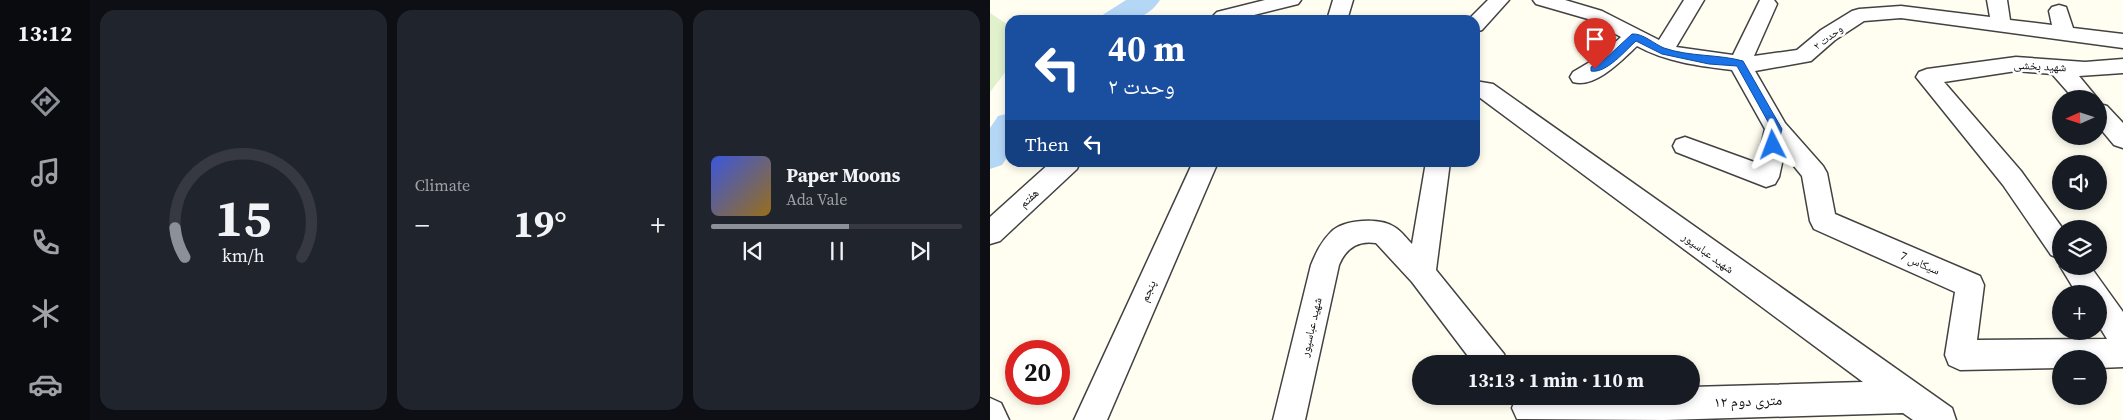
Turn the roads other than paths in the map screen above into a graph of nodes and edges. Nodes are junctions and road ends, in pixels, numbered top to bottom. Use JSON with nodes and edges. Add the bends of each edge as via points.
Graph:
{"nodes":[{"id":1,"x":1292,"y":0,"type":"edge"},
{"id":2,"x":1343,"y":0,"type":"edge"},
{"id":3,"x":1499,"y":0,"type":"edge"},
{"id":4,"x":1543,"y":0,"type":"edge"},
{"id":5,"x":1694,"y":0,"type":"edge"},
{"id":6,"x":1997,"y":0,"type":"edge"},
{"id":7,"x":1767,"y":4,"type":"dead end"},
{"id":8,"x":1901,"y":6,"type":"edge"},
{"id":9,"x":1598,"y":7,"type":"edge"},
{"id":10,"x":1940,"y":9,"type":"edge"},
{"id":11,"x":2059,"y":11,"type":"dead end"},
{"id":12,"x":1233,"y":15,"type":"edge"},
{"id":13,"x":1338,"y":15,"type":"edge"},
{"id":14,"x":1480,"y":20,"type":"edge"},
{"id":15,"x":2001,"y":25,"type":"junction"},
{"id":16,"x":2064,"y":33,"type":"junction"},
{"id":17,"x":1635,"y":36,"type":"junction"},
{"id":18,"x":2123,"y":41,"type":"edge"},
{"id":19,"x":1662,"y":51,"type":"junction"},
{"id":20,"x":1740,"y":63,"type":"junction"},
{"id":21,"x":2057,"y":66,"type":"junction"},
{"id":22,"x":2123,"y":66,"type":"edge"},
{"id":23,"x":1582,"y":77,"type":"dead end"},
{"id":24,"x":1480,"y":90,"type":"edge"},
{"id":25,"x":2079,"y":90,"type":"edge"},
{"id":26,"x":2108,"y":122,"type":"edge"},
{"id":27,"x":1777,"y":129,"type":"junction"},
{"id":28,"x":2123,"y":139,"type":"edge"},
{"id":29,"x":1685,"y":146,"type":"dead end"},
{"id":30,"x":1063,"y":167,"type":"edge"},
{"id":31,"x":1204,"y":167,"type":"edge"},
{"id":32,"x":1437,"y":167,"type":"edge"},
{"id":33,"x":990,"y":233,"type":"edge"},
{"id":34,"x":2052,"y":235,"type":"edge"},
{"id":35,"x":1422,"y":273,"type":"junction"},
{"id":36,"x":2107,"y":313,"type":"edge"},
{"id":37,"x":2123,"y":338,"type":"edge"},
{"id":38,"x":2123,"y":354,"type":"edge"},
{"id":39,"x":1487,"y":355,"type":"edge"},
{"id":40,"x":1907,"y":396,"type":"junction"},
{"id":41,"x":1525,"y":408,"type":"edge"},
{"id":42,"x":1713,"y":411,"type":"edge"},
{"id":43,"x":990,"y":414,"type":"edge"},
{"id":44,"x":993,"y":420,"type":"edge"},
{"id":45,"x":1090,"y":420,"type":"edge"},
{"id":46,"x":1289,"y":420,"type":"edge"},
{"id":47,"x":1940,"y":420,"type":"edge"}],
"edges":[{"from":1,"to":12,"type":"street"},
{"from":2,"to":13,"type":"street"},
{"from":3,"to":14,"type":"street"},
{"from":4,"to":9,"type":"street","name":"وحدت ۲"},
{"from":5,"to":19,"type":"lane"},
{"from":6,"to":15,"type":"street"},
{"from":7,"to":20,"type":"lane"},
{"from":8,"to":10,"type":"street","name":"وحدت ۲"},
{"from":8,"to":20,"type":"street","name":"وحدت ۲","via":[[1859,15],[1803,56]]},
{"from":9,"to":17,"type":"street","name":"وحدت ۲"},
{"from":10,"to":15,"type":"street","name":"وحدت ۲"},
{"from":11,"to":16,"type":"street"},
{"from":15,"to":16,"type":"street","name":"وحدت ۲"},
{"from":16,"to":18,"type":"street","name":"وحدت ۲"},
{"from":17,"to":19,"type":"street","name":"وحدت ۲"},
{"from":17,"to":23,"type":"street","via":[[1608,62]]},
{"from":19,"to":20,"type":"street","name":"وحدت ۲"},
{"from":20,"to":27,"type":"street","name":"سیکاس 7"},
{"from":21,"to":22,"type":"street","name":"شهید بخشی","via":[[2085,69]]},
{"from":21,"to":25,"type":"street"},
{"from":21,"to":34,"type":"street","name":"شهید بخشی","via":[[2016,64],[1927,77],[2012,178]]},
{"from":24,"to":40,"type":"street","name":"شهید عباسپور","via":[[1485,90]]},
{"from":26,"to":28,"type":"street"},
{"from":27,"to":29,"type":"street","via":[[1766,177]]},
{"from":27,"to":38,"type":"street","name":"سیکاس 7","via":[[1814,173],[1823,221],[1970,285],[1960,355]]},
{"from":30,"to":33,"type":"street","name":"هفتم"},
{"from":31,"to":45,"type":"street","name":"پنجم"},
{"from":32,"to":35,"type":"street"},
{"from":35,"to":39,"type":"street","name":"شهید عباسپور"},
{"from":35,"to":46,"type":"street","name":"شهید عباسپور","via":[[1386,235],[1375,231],[1359,232],[1342,238],[1325,265]]},
{"from":36,"to":37,"type":"street"},
{"from":40,"to":42,"type":"street","name":"۱۲ متری دوم"},
{"from":40,"to":47,"type":"street","name":"شهید عباسپور"},
{"from":41,"to":42,"type":"street","name":"۱۲ متری دوم"},
{"from":43,"to":44,"type":"street"}]}
